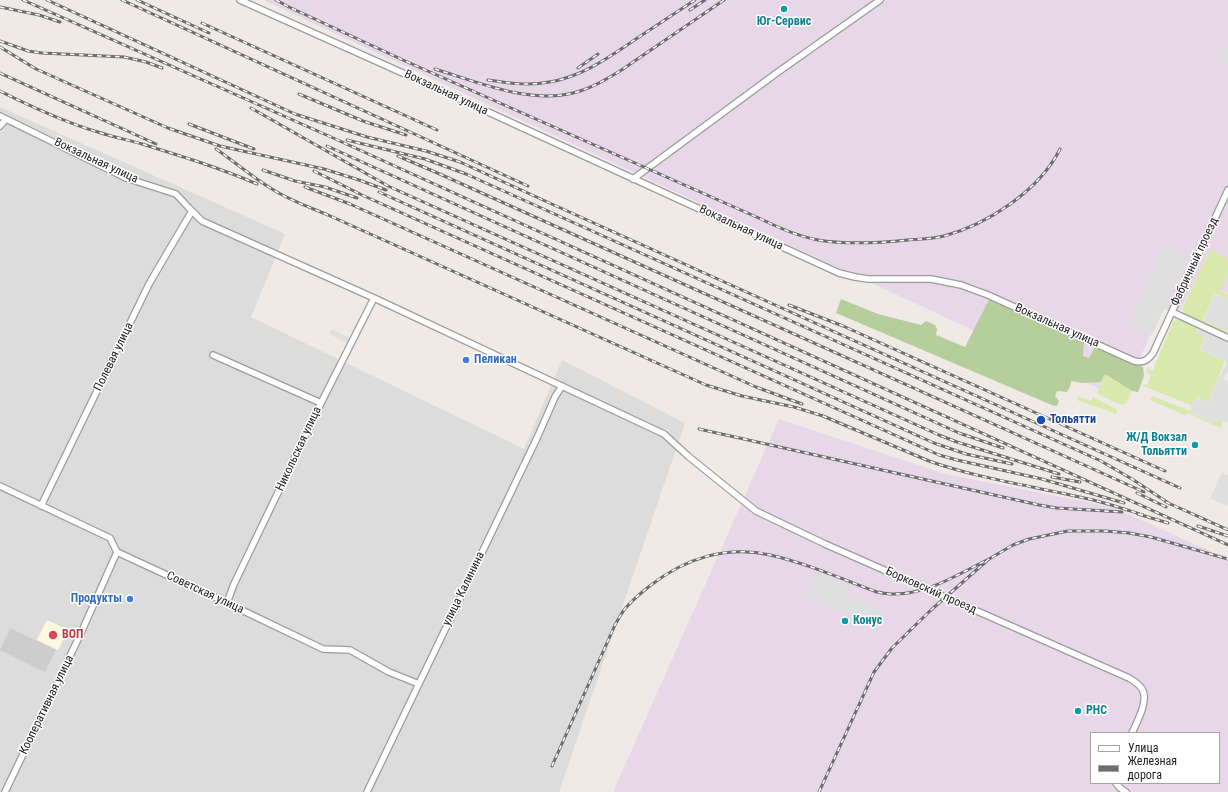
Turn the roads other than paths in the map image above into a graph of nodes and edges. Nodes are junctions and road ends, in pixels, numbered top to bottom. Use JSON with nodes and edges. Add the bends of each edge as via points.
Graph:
{"nodes":[{"id":1,"x":240,"y":0,"type":"edge"},
{"id":2,"x":880,"y":0,"type":"edge"},
{"id":3,"x":0,"y":116,"type":"edge"},
{"id":4,"x":6,"y":119,"type":"junction"},
{"id":5,"x":0,"y":126,"type":"edge"},
{"id":6,"x":633,"y":178,"type":"junction"},
{"id":7,"x":1228,"y":190,"type":"edge"},
{"id":8,"x":192,"y":211,"type":"junction"},
{"id":9,"x":374,"y":298,"type":"junction"},
{"id":10,"x":1172,"y":312,"type":"junction"},
{"id":11,"x":1228,"y":338,"type":"edge"},
{"id":12,"x":213,"y":355,"type":"dead end"},
{"id":13,"x":562,"y":386,"type":"junction"},
{"id":14,"x":321,"y":403,"type":"junction"},
{"id":15,"x":688,"y":456,"type":"joint"},
{"id":16,"x":0,"y":486,"type":"edge"},
{"id":17,"x":41,"y":506,"type":"junction"},
{"id":18,"x":117,"y":552,"type":"junction"},
{"id":19,"x":227,"y":603,"type":"junction"},
{"id":20,"x":419,"y":684,"type":"junction"},
{"id":21,"x":1132,"y":732,"type":"edge"},
{"id":22,"x":1117,"y":784,"type":"edge"},
{"id":23,"x":5,"y":792,"type":"edge"},
{"id":24,"x":367,"y":792,"type":"edge"},
{"id":25,"x":1126,"y":792,"type":"edge"}],
"edges":[{"from":1,"to":6,"type":"street","name":"Вокзальная улица"},
{"from":2,"to":6,"type":"street"},
{"from":3,"to":4,"type":"street","name":"Вокзальная улица"},
{"from":4,"to":5,"type":"street"},
{"from":4,"to":8,"type":"street","name":"Вокзальная улица","via":[[126,178],[176,194]]},
{"from":6,"to":10,"type":"street","name":"Вокзальная улица","via":[[840,273],[868,279],[931,279],[961,285],[1134,361],[1145,362],[1149,359]]},
{"from":7,"to":10,"type":"street","name":"Фабричный проезд"},
{"from":8,"to":9,"type":"street","name":"Вокзальная улица","via":[[202,221]]},
{"from":8,"to":17,"type":"street","name":"Полевая улица","via":[[149,284]]},
{"from":9,"to":13,"type":"street","name":"Вокзальная улица"},
{"from":9,"to":14,"type":"street","name":"Никольская улица"},
{"from":10,"to":11,"type":"street"},
{"from":12,"to":14,"type":"street"},
{"from":13,"to":15,"type":"street","name":"Вокзальная улица","via":[[664,434]]},
{"from":13,"to":20,"type":"street","name":"улица Калинина"},
{"from":14,"to":19,"type":"street","name":"Никольская улица"},
{"from":15,"to":21,"type":"street","name":"Борковский проезд","via":[[756,511],[1129,678],[1143,690],[1145,697]]},
{"from":16,"to":17,"type":"street"},
{"from":17,"to":18,"type":"street","via":[[110,538]]},
{"from":18,"to":19,"type":"street","name":"Советская улица"},
{"from":18,"to":23,"type":"street","name":"Кооперативная улица"},
{"from":19,"to":20,"type":"street","name":"Советская улица","via":[[323,649],[350,650],[388,672]]},
{"from":20,"to":24,"type":"street","name":"улица Калинина"},
{"from":22,"to":25,"type":"street"}]}
